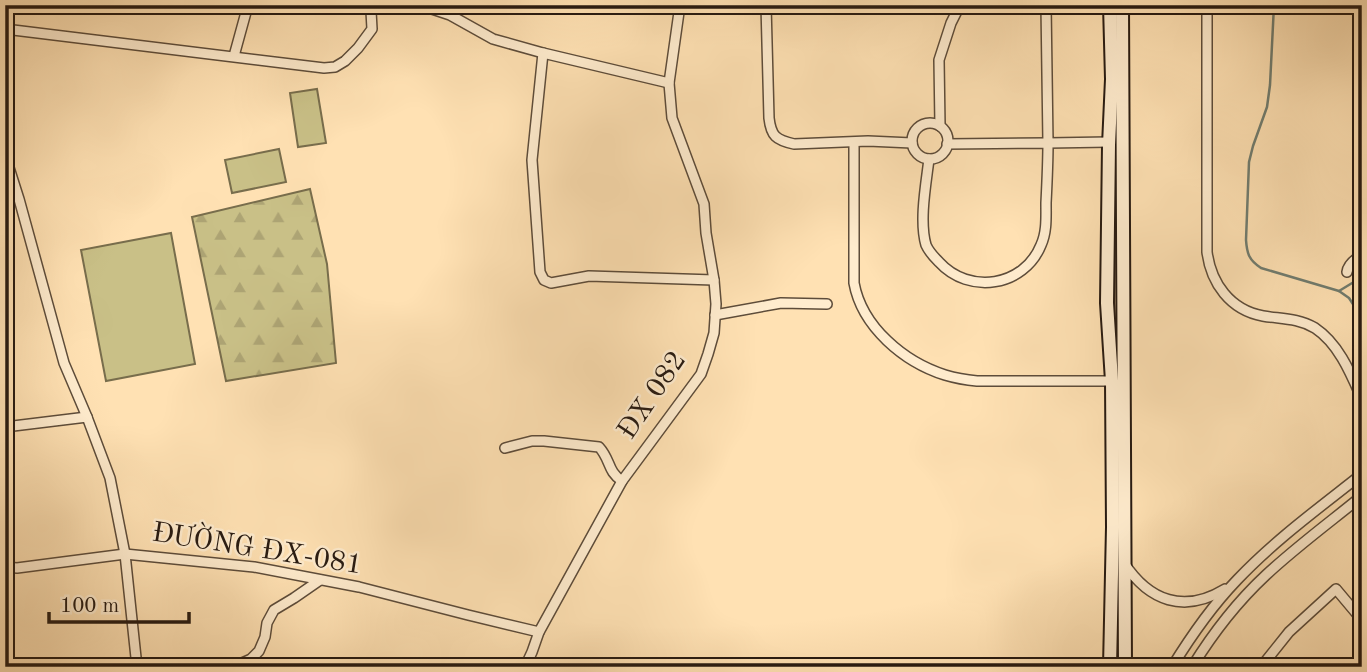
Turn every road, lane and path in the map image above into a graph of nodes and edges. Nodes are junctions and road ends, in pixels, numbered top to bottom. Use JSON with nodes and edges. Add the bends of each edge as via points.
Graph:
{"nodes":[{"id":1,"x":248,"y":5,"type":"edge"},
{"id":2,"x":377,"y":5,"type":"edge"},
{"id":3,"x":420,"y":5,"type":"edge"},
{"id":4,"x":680,"y":5,"type":"edge"},
{"id":5,"x":766,"y":5,"type":"edge"},
{"id":6,"x":960,"y":5,"type":"edge"},
{"id":7,"x":1046,"y":5,"type":"edge"},
{"id":8,"x":1110,"y":5,"type":"edge"},
{"id":9,"x":1122,"y":5,"type":"edge"},
{"id":10,"x":1207,"y":5,"type":"edge"},
{"id":11,"x":5,"y":29,"type":"edge"},
{"id":12,"x":543,"y":53,"type":"junction"},
{"id":13,"x":234,"y":56,"type":"junction"},
{"id":14,"x":668,"y":83,"type":"junction"},
{"id":15,"x":940,"y":126,"type":"junction"},
{"id":16,"x":854,"y":142,"type":"junction"},
{"id":17,"x":1116,"y":142,"type":"junction"},
{"id":18,"x":912,"y":143,"type":"junction"},
{"id":19,"x":947,"y":144,"type":"junction"},
{"id":20,"x":1048,"y":144,"type":"junction"},
{"id":21,"x":5,"y":155,"type":"edge"},
{"id":22,"x":929,"y":159,"type":"junction"},
{"id":23,"x":1362,"y":255,"type":"edge"},
{"id":24,"x":1347,"y":272,"type":"dead end"},
{"id":25,"x":715,"y":280,"type":"junction"},
{"id":26,"x":827,"y":304,"type":"dead end"},
{"id":27,"x":715,"y":315,"type":"junction"},
{"id":28,"x":1112,"y":381,"type":"junction"},
{"id":29,"x":1362,"y":399,"type":"edge"},
{"id":30,"x":87,"y":417,"type":"junction"},
{"id":31,"x":5,"y":427,"type":"edge"},
{"id":32,"x":505,"y":448,"type":"dead end"},
{"id":33,"x":1362,"y":474,"type":"edge"},
{"id":34,"x":622,"y":481,"type":"junction"},
{"id":35,"x":1362,"y":496,"type":"edge"},
{"id":36,"x":125,"y":554,"type":"junction"},
{"id":37,"x":1124,"y":563,"type":"junction"},
{"id":38,"x":5,"y":567,"type":"edge"},
{"id":39,"x":320,"y":580,"type":"junction"},
{"id":40,"x":1235,"y":582,"type":"junction"},
{"id":41,"x":1362,"y":620,"type":"edge"},
{"id":42,"x":539,"y":632,"type":"junction"},
{"id":43,"x":526,"y":664,"type":"edge"},
{"id":44,"x":137,"y":667,"type":"edge"},
{"id":45,"x":233,"y":667,"type":"edge"},
{"id":46,"x":554,"y":667,"type":"edge"},
{"id":47,"x":1110,"y":667,"type":"edge"},
{"id":48,"x":1125,"y":667,"type":"edge"},
{"id":49,"x":1172,"y":667,"type":"edge"},
{"id":50,"x":1192,"y":667,"type":"edge"},
{"id":51,"x":1261,"y":667,"type":"edge"}],
"edges":[{"from":1,"to":13,"type":"street"},
{"from":2,"to":13,"type":"street","via":[[371,11],[372,29],[335,67]]},
{"from":3,"to":12,"type":"street","via":[[450,15],[493,39]]},
{"from":4,"to":14,"type":"street","name":"ĐX 082"},
{"from":5,"to":16,"type":"street","via":[[769,118],[774,136],[794,144]]},
{"from":6,"to":15,"type":"street","via":[[939,60]]},
{"from":7,"to":20,"type":"street"},
{"from":8,"to":17,"type":"street"},
{"from":9,"to":17,"type":"street"},
{"from":10,"to":29,"type":"street","via":[[1207,252],[1211,271],[1227,297],[1243,309],[1298,321],[1319,331],[1340,355]]},
{"from":11,"to":13,"type":"street"},
{"from":12,"to":14,"type":"street"},
{"from":12,"to":25,"type":"street","via":[[532,160],[544,280],[551,283],[589,276]]},
{"from":14,"to":25,"type":"street","name":"ĐX 082","via":[[672,118],[704,204]]},
{"from":15,"to":18,"type":"street","via":[[920,125]]},
{"from":15,"to":19,"type":"street"},
{"from":16,"to":18,"type":"street"},
{"from":16,"to":28,"type":"street","via":[[854,283],[862,307],[883,337],[914,361],[960,379]]},
{"from":17,"to":20,"type":"street"},
{"from":17,"to":28,"type":"street","via":[[1107,303]]},
{"from":17,"to":37,"type":"street"},
{"from":18,"to":22,"type":"street","via":[[915,153]]},
{"from":19,"to":20,"type":"street"},
{"from":19,"to":22,"type":"street","via":[[939,157]]},
{"from":20,"to":22,"type":"street","via":[[1041,247],[1025,267],[998,282],[954,276],[926,244],[923,208]]},
{"from":21,"to":30,"type":"street","via":[[64,363]]},
{"from":23,"to":24,"type":"street"},
{"from":25,"to":27,"type":"street","name":"ĐX 082"},
{"from":26,"to":27,"type":"street","via":[[780,303]]},
{"from":27,"to":34,"type":"street","name":"ĐX 082","via":[[701,374]]},
{"from":28,"to":47,"type":"street"},
{"from":30,"to":31,"type":"street"},
{"from":30,"to":36,"type":"street","via":[[110,478]]},
{"from":32,"to":34,"type":"street","via":[[532,441],[599,447],[613,475]]},
{"from":33,"to":40,"type":"street","via":[[1273,545]]},
{"from":34,"to":42,"type":"street","name":"ĐX 082"},
{"from":35,"to":50,"type":"street","via":[[1265,576]]},
{"from":36,"to":38,"type":"street","name":"ĐƯỜNG ĐX-081"},
{"from":36,"to":39,"type":"street","name":"ĐƯỜNG ĐX-081","via":[[254,567]]},
{"from":36,"to":44,"type":"street"},
{"from":37,"to":40,"type":"street","via":[[1148,590],[1175,601],[1210,597]]},
{"from":37,"to":48,"type":"street"},
{"from":39,"to":42,"type":"street","name":"ĐƯỜNG ĐX-081"},
{"from":39,"to":45,"type":"street","via":[[274,610],[260,651]]},
{"from":40,"to":49,"type":"street"},
{"from":41,"to":51,"type":"street","via":[[1336,589],[1289,632]]},
{"from":42,"to":43,"type":"street","name":"ĐX 082"},
{"from":43,"to":46,"type":"street"}]}
